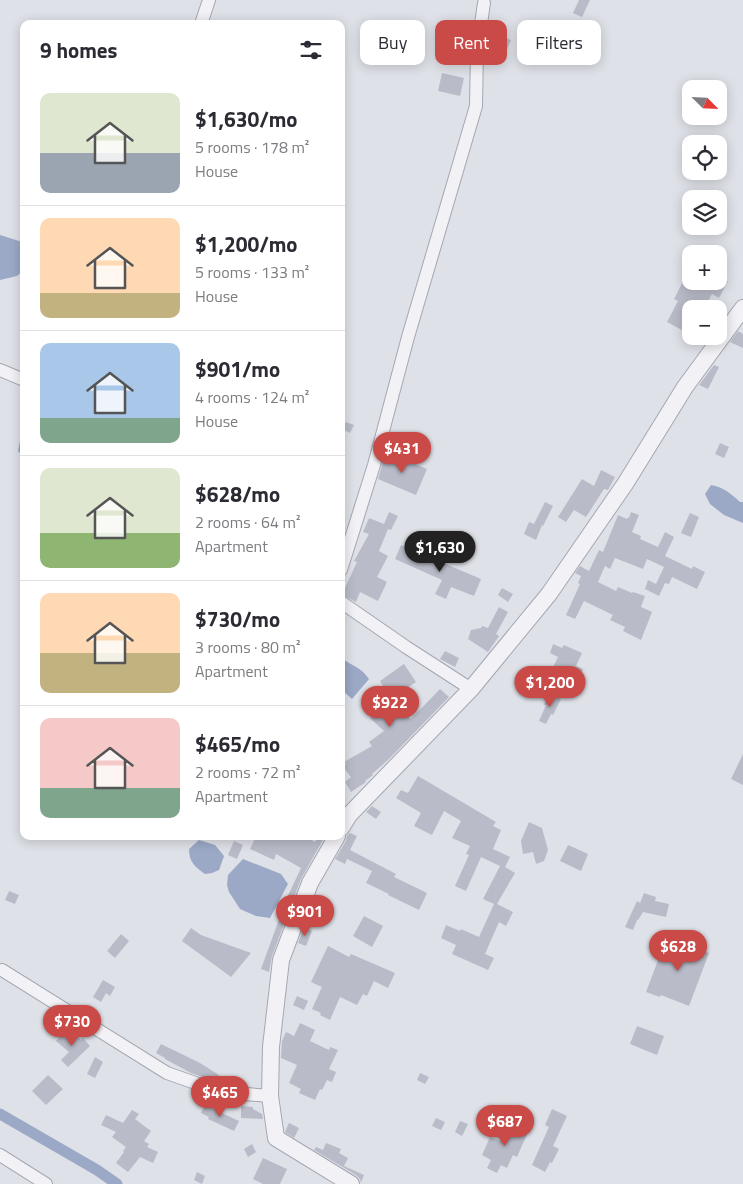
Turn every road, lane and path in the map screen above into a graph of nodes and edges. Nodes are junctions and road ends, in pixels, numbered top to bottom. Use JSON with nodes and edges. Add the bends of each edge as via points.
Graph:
{"nodes":[{"id":1,"x":209,"y":0,"type":"edge"},
{"id":2,"x":484,"y":3,"type":"dead end"},
{"id":3,"x":203,"y":20,"type":"edge"},
{"id":4,"x":743,"y":308,"type":"edge"},
{"id":5,"x":0,"y":370,"type":"edge"},
{"id":6,"x":20,"y":378,"type":"edge"},
{"id":7,"x":345,"y":557,"type":"edge"},
{"id":8,"x":345,"y":605,"type":"edge"},
{"id":9,"x":471,"y":689,"type":"junction"},
{"id":10,"x":345,"y":822,"type":"edge"},
{"id":11,"x":335,"y":840,"type":"edge"},
{"id":12,"x":2,"y":970,"type":"dead end"},
{"id":13,"x":270,"y":1096,"type":"junction"},
{"id":14,"x":0,"y":1156,"type":"edge"},
{"id":15,"x":46,"y":1184,"type":"edge"},
{"id":16,"x":351,"y":1184,"type":"edge"}],
"edges":[{"from":1,"to":3,"type":"street"},
{"from":2,"to":7,"type":"street","via":[[477,51],[476,106]]},
{"from":4,"to":9,"type":"street","via":[[685,386],[625,484],[549,594]]},
{"from":5,"to":6,"type":"street"},
{"from":8,"to":9,"type":"street"},
{"from":9,"to":10,"type":"street"},
{"from":11,"to":13,"type":"street","via":[[310,882],[282,960],[270,1047]]},
{"from":12,"to":13,"type":"street","via":[[167,1073],[222,1092]]},
{"from":13,"to":16,"type":"street","via":[[276,1138]]},
{"from":14,"to":15,"type":"street"}]}
